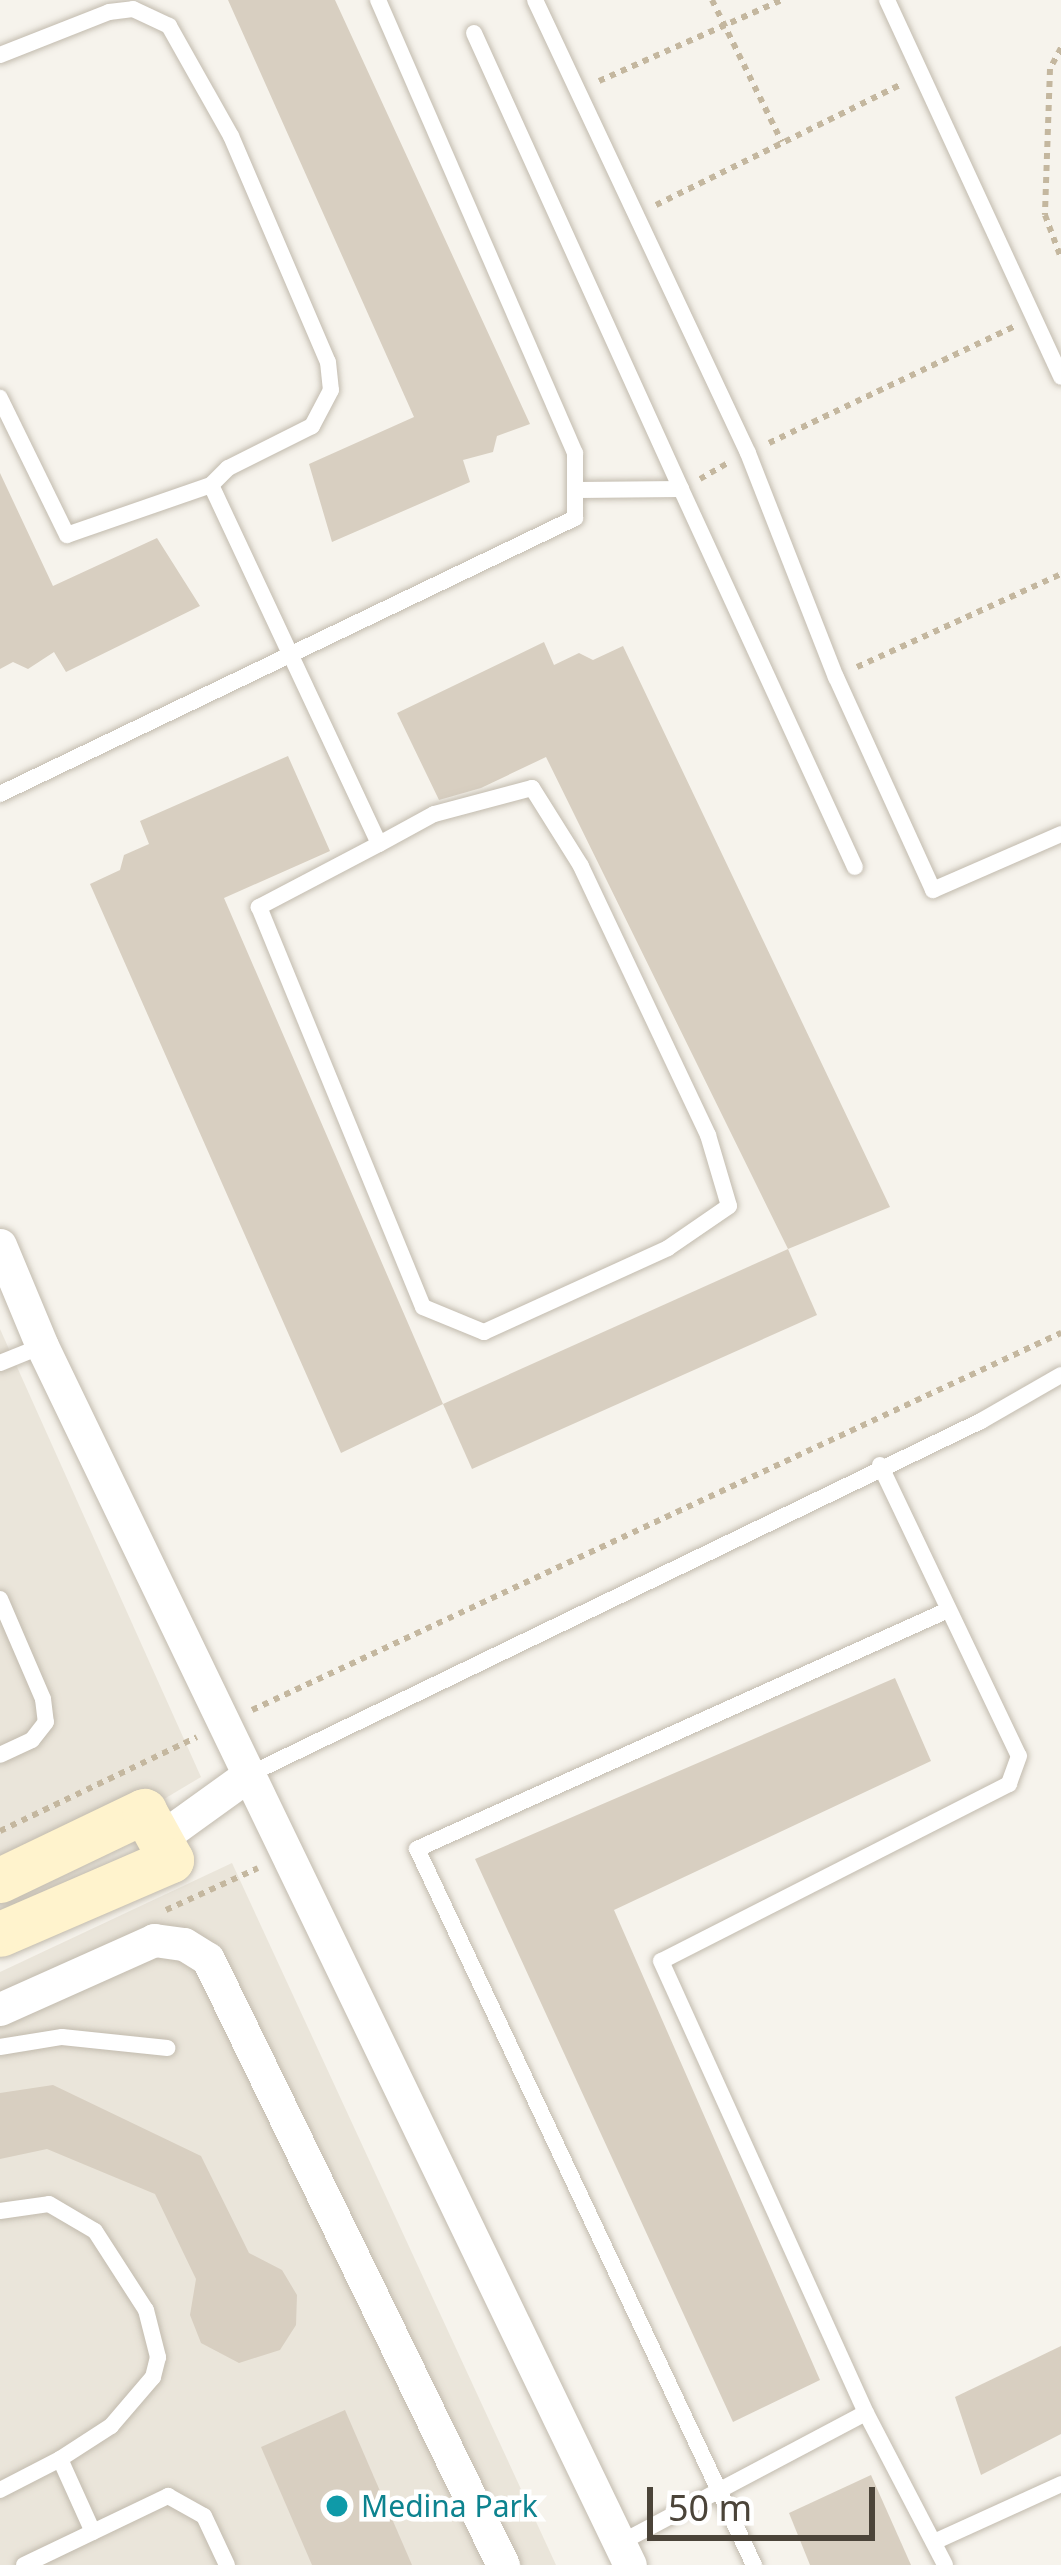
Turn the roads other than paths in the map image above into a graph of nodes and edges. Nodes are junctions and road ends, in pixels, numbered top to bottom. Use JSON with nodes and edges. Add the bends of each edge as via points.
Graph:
{"nodes":[{"id":1,"x":378,"y":0,"type":"edge"},
{"id":2,"x":536,"y":0,"type":"edge"},
{"id":3,"x":887,"y":0,"type":"edge"},
{"id":4,"x":474,"y":33,"type":"dead end"},
{"id":5,"x":0,"y":55,"type":"edge"},
{"id":6,"x":1061,"y":377,"type":"edge"},
{"id":7,"x":0,"y":398,"type":"edge"},
{"id":8,"x":211,"y":485,"type":"junction"},
{"id":9,"x":681,"y":489,"type":"junction"},
{"id":10,"x":577,"y":490,"type":"junction"},
{"id":11,"x":296,"y":656,"type":"junction"},
{"id":12,"x":0,"y":794,"type":"edge"},
{"id":13,"x":1061,"y":834,"type":"edge"},
{"id":14,"x":380,"y":844,"type":"junction"},
{"id":15,"x":856,"y":867,"type":"dead end"},
{"id":16,"x":0,"y":1245,"type":"edge"},
{"id":17,"x":42,"y":1346,"type":"junction"},
{"id":18,"x":0,"y":1363,"type":"edge"},
{"id":19,"x":1061,"y":1375,"type":"edge"},
{"id":20,"x":880,"y":1465,"type":"junction"},
{"id":21,"x":0,"y":1599,"type":"edge"},
{"id":22,"x":948,"y":1610,"type":"junction"},
{"id":23,"x":0,"y":1755,"type":"edge"},
{"id":24,"x":248,"y":1774,"type":"junction"},
{"id":25,"x":158,"y":1840,"type":"junction"},
{"id":26,"x":0,"y":1880,"type":"edge"},
{"id":27,"x":0,"y":1934,"type":"edge"},
{"id":28,"x":0,"y":2009,"type":"edge"},
{"id":29,"x":0,"y":2048,"type":"edge"},
{"id":30,"x":167,"y":2048,"type":"dead end"},
{"id":31,"x":0,"y":2211,"type":"edge"},
{"id":32,"x":866,"y":2413,"type":"junction"},
{"id":33,"x":60,"y":2459,"type":"junction"},
{"id":34,"x":1061,"y":2484,"type":"edge"},
{"id":35,"x":0,"y":2490,"type":"edge"},
{"id":36,"x":716,"y":2492,"type":"junction"},
{"id":37,"x":93,"y":2532,"type":"junction"},
{"id":38,"x":934,"y":2542,"type":"junction"},
{"id":39,"x":625,"y":2554,"type":"edge"},
{"id":40,"x":23,"y":2565,"type":"edge"},
{"id":41,"x":227,"y":2565,"type":"edge"},
{"id":42,"x":503,"y":2565,"type":"edge"},
{"id":43,"x":754,"y":2565,"type":"edge"},
{"id":44,"x":945,"y":2565,"type":"edge"}],
"edges":[{"from":1,"to":10,"type":"lane","via":[[574,453]]},
{"from":2,"to":13,"type":"lane","via":[[748,453],[836,677],[933,890]]},
{"from":3,"to":6,"type":"lane"},
{"from":4,"to":9,"type":"lane"},
{"from":5,"to":8,"type":"lane","via":[[133,9],[169,26],[231,136],[328,362],[331,390],[312,426],[228,468]]},
{"from":7,"to":8,"type":"lane","via":[[67,536]]},
{"from":8,"to":11,"type":"lane"},
{"from":9,"to":10,"type":"lane"},
{"from":9,"to":15,"type":"lane"},
{"from":10,"to":11,"type":"lane","via":[[574,518]]},
{"from":11,"to":12,"type":"lane"},
{"from":11,"to":14,"type":"lane"},
{"from":14,"to":14,"type":"lane","via":[[259,907],[423,1307],[484,1332],[668,1248],[729,1207],[708,1135],[581,866],[532,788],[434,814]]},
{"from":16,"to":17,"type":"street"},
{"from":17,"to":18,"type":"lane"},
{"from":17,"to":24,"type":"street"},
{"from":19,"to":20,"type":"lane"},
{"from":20,"to":22,"type":"lane"},
{"from":20,"to":24,"type":"lane"},
{"from":21,"to":23,"type":"lane","via":[[46,1722],[32,1740]]},
{"from":22,"to":32,"type":"lane","via":[[1019,1756],[1009,1784],[661,1961]]},
{"from":22,"to":36,"type":"lane","via":[[417,1849]]},
{"from":24,"to":25,"type":"street"},
{"from":24,"to":39,"type":"street"},
{"from":25,"to":26,"type":"street","via":[[144,1811]]},
{"from":25,"to":27,"type":"street","via":[[171,1859]]},
{"from":28,"to":42,"type":"street","via":[[154,1940],[184,1944],[208,1959]]},
{"from":29,"to":30,"type":"lane","via":[[62,2037]]},
{"from":31,"to":33,"type":"lane","via":[[49,2204],[95,2231],[146,2310],[158,2357],[142,2396]]},
{"from":32,"to":36,"type":"lane"},
{"from":32,"to":38,"type":"lane"},
{"from":33,"to":35,"type":"lane"},
{"from":33,"to":37,"type":"lane"},
{"from":34,"to":38,"type":"lane"},
{"from":36,"to":39,"type":"lane"},
{"from":36,"to":43,"type":"lane"},
{"from":37,"to":40,"type":"lane"},
{"from":37,"to":41,"type":"lane","via":[[168,2496],[204,2516]]},
{"from":38,"to":44,"type":"lane"}]}
